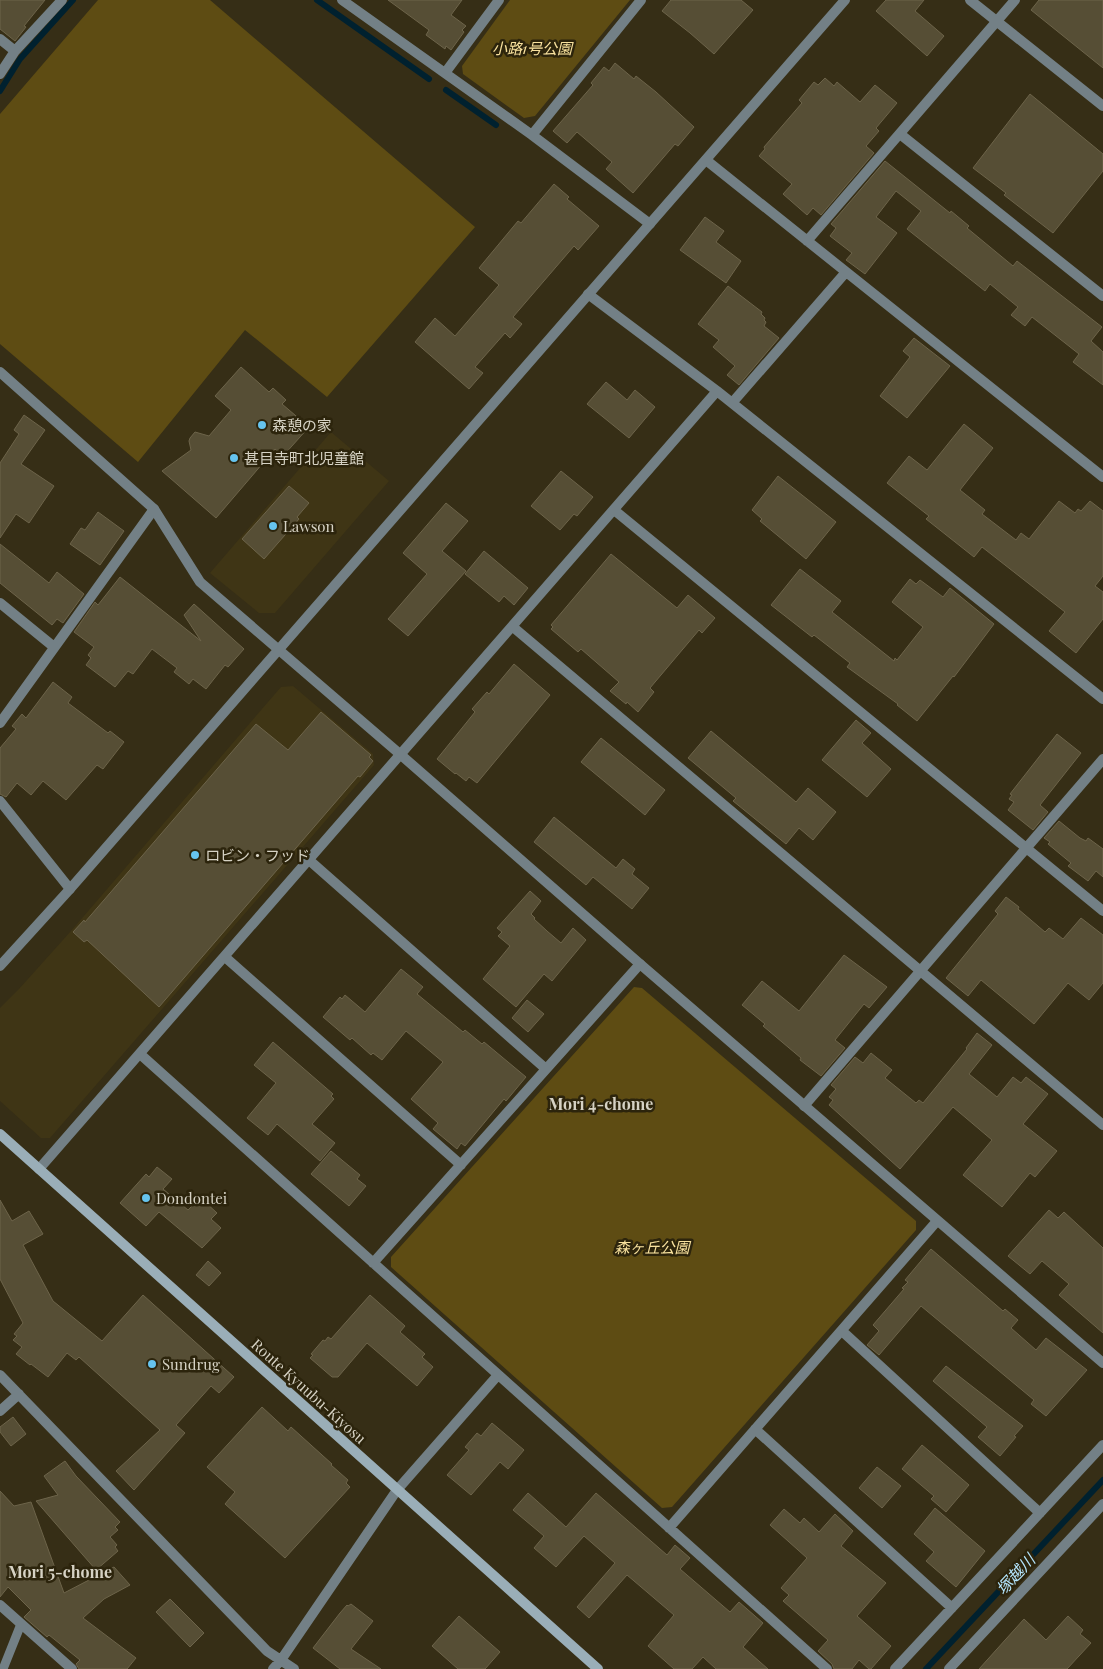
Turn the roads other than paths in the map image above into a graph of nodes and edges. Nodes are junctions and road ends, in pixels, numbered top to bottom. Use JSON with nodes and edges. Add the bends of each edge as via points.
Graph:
{"nodes":[{"id":1,"x":62,"y":0,"type":"edge"},
{"id":2,"x":342,"y":0,"type":"edge"},
{"id":3,"x":499,"y":0,"type":"edge"},
{"id":4,"x":641,"y":0,"type":"edge"},
{"id":5,"x":845,"y":0,"type":"edge"},
{"id":6,"x":970,"y":0,"type":"edge"},
{"id":7,"x":1015,"y":0,"type":"edge"},
{"id":8,"x":997,"y":22,"type":"junction"},
{"id":9,"x":0,"y":39,"type":"edge"},
{"id":10,"x":15,"y":51,"type":"junction"},
{"id":11,"x":445,"y":73,"type":"junction"},
{"id":12,"x":0,"y":74,"type":"edge"},
{"id":13,"x":1103,"y":106,"type":"edge"},
{"id":14,"x":900,"y":134,"type":"junction"},
{"id":15,"x":532,"y":135,"type":"junction"},
{"id":16,"x":706,"y":160,"type":"junction"},
{"id":17,"x":650,"y":224,"type":"junction"},
{"id":18,"x":806,"y":241,"type":"junction"},
{"id":19,"x":846,"y":272,"type":"junction"},
{"id":20,"x":588,"y":294,"type":"junction"},
{"id":21,"x":1103,"y":296,"type":"edge"},
{"id":22,"x":0,"y":372,"type":"edge"},
{"id":23,"x":717,"y":391,"type":"junction"},
{"id":24,"x":732,"y":403,"type":"junction"},
{"id":25,"x":1103,"y":477,"type":"edge"},
{"id":26,"x":154,"y":509,"type":"junction"},
{"id":27,"x":614,"y":510,"type":"junction"},
{"id":28,"x":0,"y":602,"type":"edge"},
{"id":29,"x":513,"y":627,"type":"junction"},
{"id":30,"x":54,"y":646,"type":"junction"},
{"id":31,"x":278,"y":649,"type":"junction"},
{"id":32,"x":1103,"y":698,"type":"edge"},
{"id":33,"x":0,"y":722,"type":"edge"},
{"id":34,"x":401,"y":755,"type":"junction"},
{"id":35,"x":1103,"y":759,"type":"edge"},
{"id":36,"x":0,"y":801,"type":"edge"},
{"id":37,"x":1026,"y":848,"type":"junction"},
{"id":38,"x":309,"y":860,"type":"junction"},
{"id":39,"x":70,"y":889,"type":"junction"},
{"id":40,"x":1103,"y":911,"type":"edge"},
{"id":41,"x":225,"y":957,"type":"junction"},
{"id":42,"x":640,"y":964,"type":"junction"},
{"id":43,"x":0,"y":966,"type":"edge"},
{"id":44,"x":921,"y":970,"type":"junction"},
{"id":45,"x":140,"y":1054,"type":"junction"},
{"id":46,"x":546,"y":1069,"type":"junction"},
{"id":47,"x":804,"y":1106,"type":"junction"},
{"id":48,"x":1103,"y":1125,"type":"edge"},
{"id":49,"x":0,"y":1134,"type":"edge"},
{"id":50,"x":461,"y":1165,"type":"junction"},
{"id":51,"x":39,"y":1169,"type":"junction"},
{"id":52,"x":937,"y":1221,"type":"junction"},
{"id":53,"x":373,"y":1263,"type":"junction"},
{"id":54,"x":842,"y":1331,"type":"junction"},
{"id":55,"x":1103,"y":1363,"type":"edge"},
{"id":56,"x":0,"y":1375,"type":"edge"},
{"id":57,"x":498,"y":1375,"type":"junction"},
{"id":58,"x":19,"y":1394,"type":"junction"},
{"id":59,"x":0,"y":1411,"type":"edge"},
{"id":60,"x":755,"y":1429,"type":"junction"},
{"id":61,"x":1103,"y":1445,"type":"edge"},
{"id":62,"x":398,"y":1490,"type":"junction"},
{"id":63,"x":1103,"y":1504,"type":"edge"},
{"id":64,"x":1040,"y":1513,"type":"junction"},
{"id":65,"x":669,"y":1528,"type":"junction"},
{"id":66,"x":0,"y":1605,"type":"edge"},
{"id":67,"x":952,"y":1608,"type":"junction"},
{"id":68,"x":21,"y":1624,"type":"junction"},
{"id":69,"x":281,"y":1660,"type":"junction"},
{"id":70,"x":3,"y":1669,"type":"edge"},
{"id":71,"x":72,"y":1669,"type":"edge"},
{"id":72,"x":272,"y":1669,"type":"edge"},
{"id":73,"x":294,"y":1669,"type":"edge"},
{"id":74,"x":598,"y":1669,"type":"edge"},
{"id":75,"x":827,"y":1669,"type":"edge"},
{"id":76,"x":895,"y":1669,"type":"edge"},
{"id":77,"x":949,"y":1669,"type":"edge"}],
"edges":[{"from":1,"to":10,"type":"street"},
{"from":2,"to":11,"type":"street"},
{"from":3,"to":11,"type":"street"},
{"from":4,"to":15,"type":"street"},
{"from":5,"to":16,"type":"street"},
{"from":6,"to":8,"type":"street"},
{"from":7,"to":8,"type":"street"},
{"from":8,"to":13,"type":"street"},
{"from":8,"to":14,"type":"street"},
{"from":9,"to":10,"type":"street"},
{"from":10,"to":12,"type":"street"},
{"from":11,"to":15,"type":"street"},
{"from":14,"to":18,"type":"street"},
{"from":14,"to":21,"type":"street"},
{"from":15,"to":17,"type":"street"},
{"from":16,"to":17,"type":"street"},
{"from":16,"to":18,"type":"street"},
{"from":17,"to":20,"type":"street"},
{"from":18,"to":19,"type":"street"},
{"from":19,"to":24,"type":"street"},
{"from":19,"to":25,"type":"street"},
{"from":20,"to":23,"type":"street"},
{"from":20,"to":31,"type":"street"},
{"from":22,"to":26,"type":"street"},
{"from":23,"to":24,"type":"street"},
{"from":23,"to":27,"type":"street"},
{"from":24,"to":32,"type":"street"},
{"from":26,"to":30,"type":"street"},
{"from":26,"to":31,"type":"street","via":[[200,582]]},
{"from":27,"to":29,"type":"street"},
{"from":27,"to":37,"type":"street"},
{"from":28,"to":30,"type":"street"},
{"from":29,"to":34,"type":"street"},
{"from":29,"to":44,"type":"street"},
{"from":30,"to":33,"type":"street"},
{"from":31,"to":34,"type":"street"},
{"from":31,"to":39,"type":"street"},
{"from":34,"to":38,"type":"street"},
{"from":34,"to":42,"type":"street"},
{"from":35,"to":37,"type":"street"},
{"from":36,"to":39,"type":"street"},
{"from":37,"to":40,"type":"street"},
{"from":37,"to":44,"type":"street"},
{"from":38,"to":41,"type":"street"},
{"from":38,"to":46,"type":"street"},
{"from":39,"to":43,"type":"street"},
{"from":41,"to":45,"type":"street"},
{"from":41,"to":50,"type":"street"},
{"from":42,"to":46,"type":"street"},
{"from":42,"to":47,"type":"street"},
{"from":44,"to":47,"type":"street"},
{"from":44,"to":48,"type":"street"},
{"from":45,"to":51,"type":"street"},
{"from":45,"to":53,"type":"street"},
{"from":46,"to":50,"type":"street"},
{"from":47,"to":52,"type":"street"},
{"from":49,"to":51,"type":"main road","name":"Route Kyuubu-Kiyosu"},
{"from":50,"to":53,"type":"street"},
{"from":51,"to":62,"type":"main road","name":"Route Kyuubu-Kiyosu"},
{"from":52,"to":54,"type":"street"},
{"from":52,"to":55,"type":"street"},
{"from":53,"to":57,"type":"street"},
{"from":54,"to":60,"type":"street"},
{"from":54,"to":64,"type":"street"},
{"from":56,"to":58,"type":"street"},
{"from":57,"to":62,"type":"street"},
{"from":57,"to":65,"type":"street"},
{"from":58,"to":59,"type":"street"},
{"from":58,"to":69,"type":"street","via":[[267,1651]]},
{"from":60,"to":65,"type":"street"},
{"from":60,"to":67,"type":"street"},
{"from":61,"to":64,"type":"street"},
{"from":62,"to":69,"type":"street"},
{"from":62,"to":74,"type":"main road","name":"Route Kyuubu-Kiyosu"},
{"from":63,"to":77,"type":"street"},
{"from":64,"to":67,"type":"street"},
{"from":65,"to":75,"type":"street"},
{"from":66,"to":68,"type":"street"},
{"from":67,"to":76,"type":"street"},
{"from":68,"to":70,"type":"lane"},
{"from":68,"to":71,"type":"street"},
{"from":69,"to":72,"type":"street"},
{"from":69,"to":73,"type":"street"}]}
